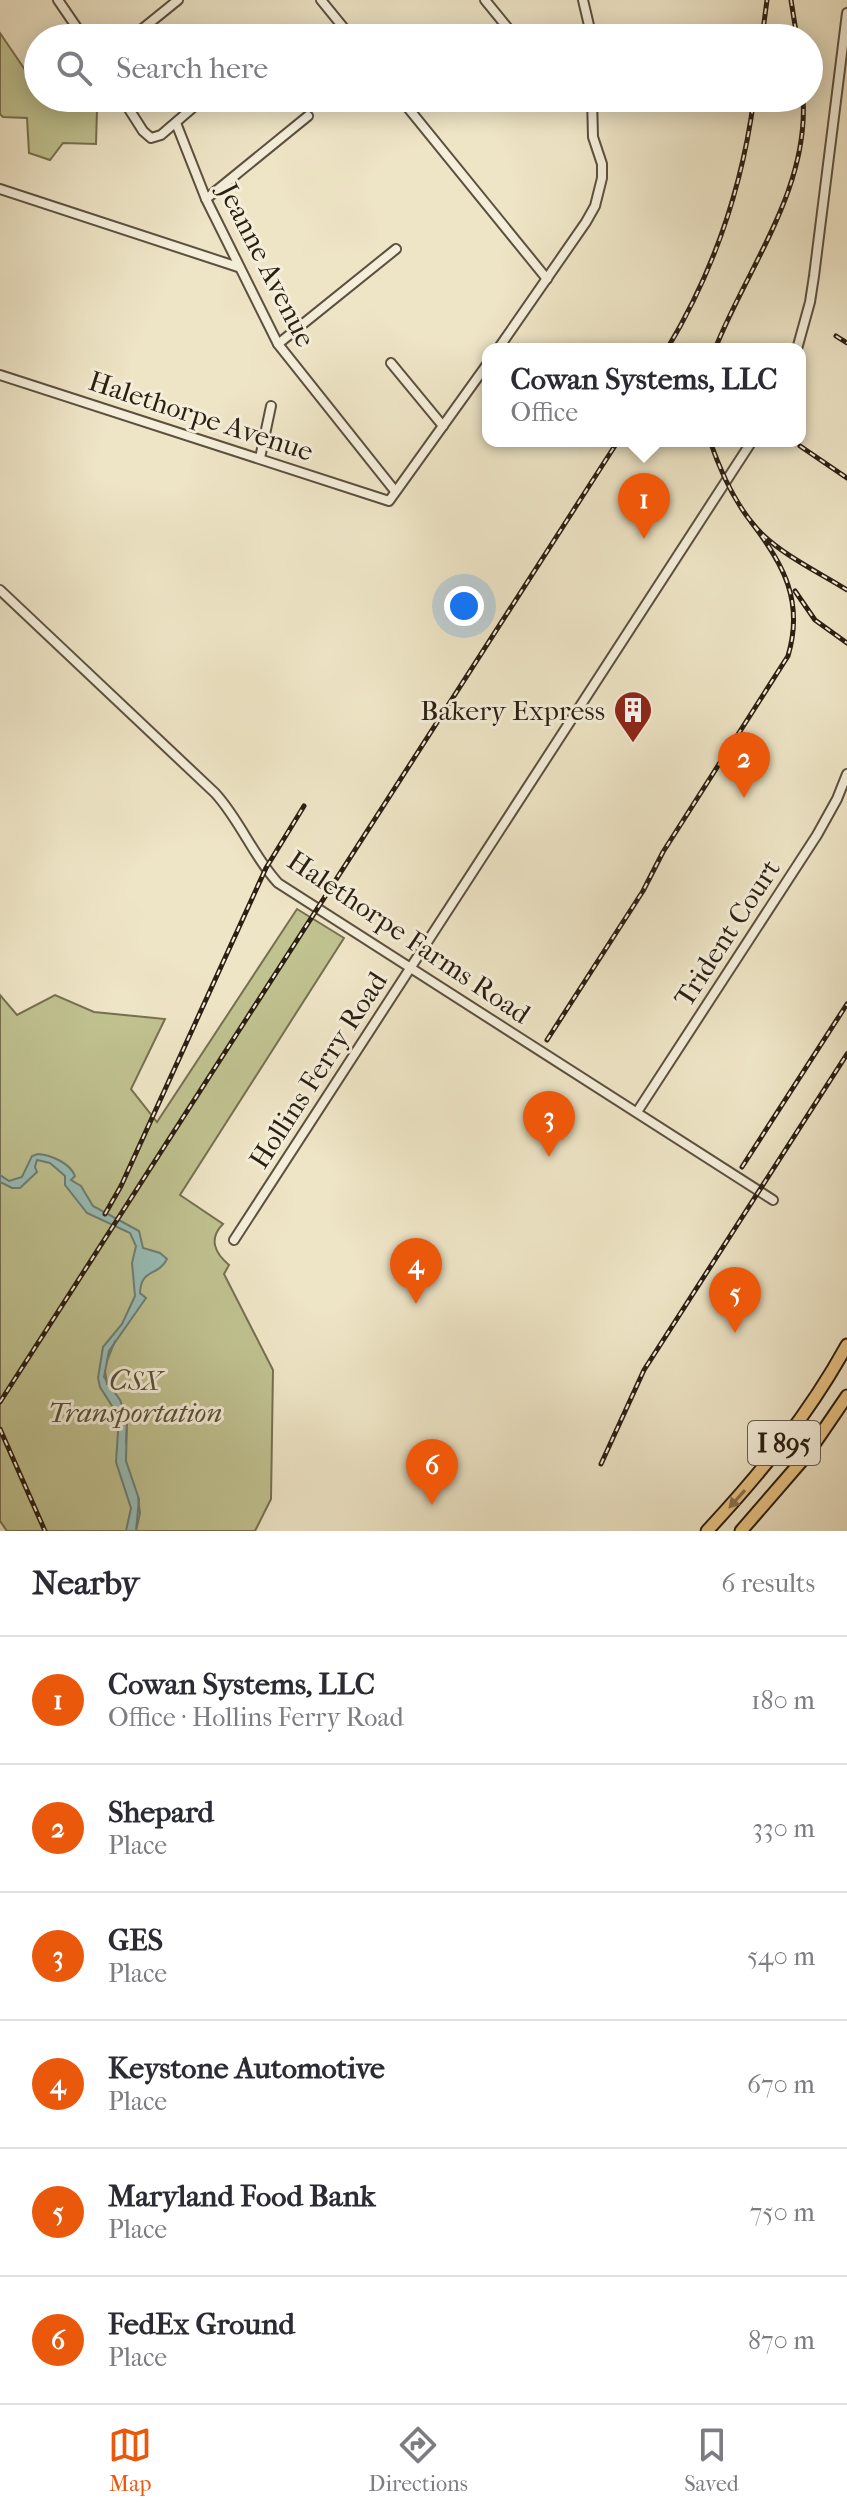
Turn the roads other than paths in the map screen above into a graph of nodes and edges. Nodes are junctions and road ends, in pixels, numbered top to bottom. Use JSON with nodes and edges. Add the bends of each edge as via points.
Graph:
{"nodes":[{"id":1,"x":58,"y":0,"type":"edge"},
{"id":2,"x":178,"y":0,"type":"edge"},
{"id":3,"x":321,"y":0,"type":"edge"},
{"id":4,"x":485,"y":0,"type":"edge"},
{"id":5,"x":583,"y":0,"type":"edge"},
{"id":6,"x":847,"y":13,"type":"edge"},
{"id":7,"x":74,"y":24,"type":"edge"},
{"id":8,"x":148,"y":24,"type":"edge"},
{"id":9,"x":341,"y":24,"type":"edge"},
{"id":10,"x":505,"y":24,"type":"edge"},
{"id":11,"x":589,"y":24,"type":"edge"},
{"id":12,"x":131,"y":112,"type":"edge"},
{"id":13,"x":188,"y":112,"type":"edge"},
{"id":14,"x":411,"y":112,"type":"edge"},
{"id":15,"x":592,"y":112,"type":"edge"},
{"id":16,"x":308,"y":116,"type":"dead end"},
{"id":17,"x":176,"y":123,"type":"junction"},
{"id":18,"x":0,"y":189,"type":"edge"},
{"id":19,"x":206,"y":199,"type":"junction"},
{"id":20,"x":396,"y":249,"type":"dead end"},
{"id":21,"x":238,"y":267,"type":"junction"},
{"id":22,"x":547,"y":279,"type":"junction"},
{"id":23,"x":502,"y":343,"type":"edge"},
{"id":24,"x":799,"y":343,"type":"edge"},
{"id":25,"x":278,"y":344,"type":"junction"},
{"id":26,"x":391,"y":363,"type":"dead end"},
{"id":27,"x":482,"y":371,"type":"edge"},
{"id":28,"x":0,"y":375,"type":"edge"},
{"id":29,"x":271,"y":406,"type":"dead end"},
{"id":30,"x":443,"y":426,"type":"junction"},
{"id":31,"x":748,"y":447,"type":"edge"},
{"id":32,"x":260,"y":458,"type":"junction"},
{"id":33,"x":395,"y":491,"type":"junction"},
{"id":34,"x":0,"y":590,"type":"edge"},
{"id":35,"x":847,"y":774,"type":"edge"},
{"id":36,"x":411,"y":967,"type":"junction"},
{"id":37,"x":637,"y":1112,"type":"junction"},
{"id":38,"x":773,"y":1200,"type":"dead end"},
{"id":39,"x":234,"y":1240,"type":"dead end"},
{"id":40,"x":847,"y":1345,"type":"edge"},
{"id":41,"x":847,"y":1396,"type":"edge"},
{"id":42,"x":707,"y":1531,"type":"edge"},
{"id":43,"x":741,"y":1531,"type":"edge"}],
"edges":[{"from":1,"to":7,"type":"street"},
{"from":2,"to":8,"type":"street"},
{"from":3,"to":9,"type":"street"},
{"from":4,"to":10,"type":"street"},
{"from":5,"to":11,"type":"street"},
{"from":6,"to":24,"type":"street","via":[[814,276]]},
{"from":12,"to":17,"type":"street","via":[[151,138]]},
{"from":13,"to":17,"type":"street"},
{"from":14,"to":22,"type":"street"},
{"from":15,"to":22,"type":"street","via":[[602,164],[599,192],[586,222]]},
{"from":16,"to":19,"type":"street"},
{"from":17,"to":19,"type":"street","name":"Jeanne Avenue"},
{"from":18,"to":21,"type":"street"},
{"from":19,"to":21,"type":"street","name":"Jeanne Avenue"},
{"from":20,"to":25,"type":"street"},
{"from":21,"to":25,"type":"street","name":"Jeanne Avenue"},
{"from":22,"to":23,"type":"street"},
{"from":25,"to":33,"type":"street","name":"Jeanne Avenue"},
{"from":26,"to":30,"type":"street"},
{"from":27,"to":30,"type":"street"},
{"from":28,"to":32,"type":"street","name":"Halethorpe Avenue"},
{"from":29,"to":32,"type":"street"},
{"from":30,"to":33,"type":"street"},
{"from":31,"to":36,"type":"street","name":"Hollins Ferry Road"},
{"from":32,"to":33,"type":"street","name":"Halethorpe Avenue","via":[[389,501]]},
{"from":34,"to":36,"type":"street","name":"Halethorpe Farms Road","via":[[215,793],[278,883]]},
{"from":35,"to":37,"type":"street","name":"Trident Court","via":[[817,835]]},
{"from":36,"to":37,"type":"street","name":"Halethorpe Farms Road"},
{"from":36,"to":39,"type":"street","name":"Hollins Ferry Road"},
{"from":37,"to":38,"type":"street","name":"Halethorpe Farms Road"},
{"from":40,"to":42,"type":"highway","number":"I 895","one_way":true,"via":[[771,1460]]},
{"from":41,"to":43,"type":"highway","number":"I 895","via":[[806,1456]]}]}
